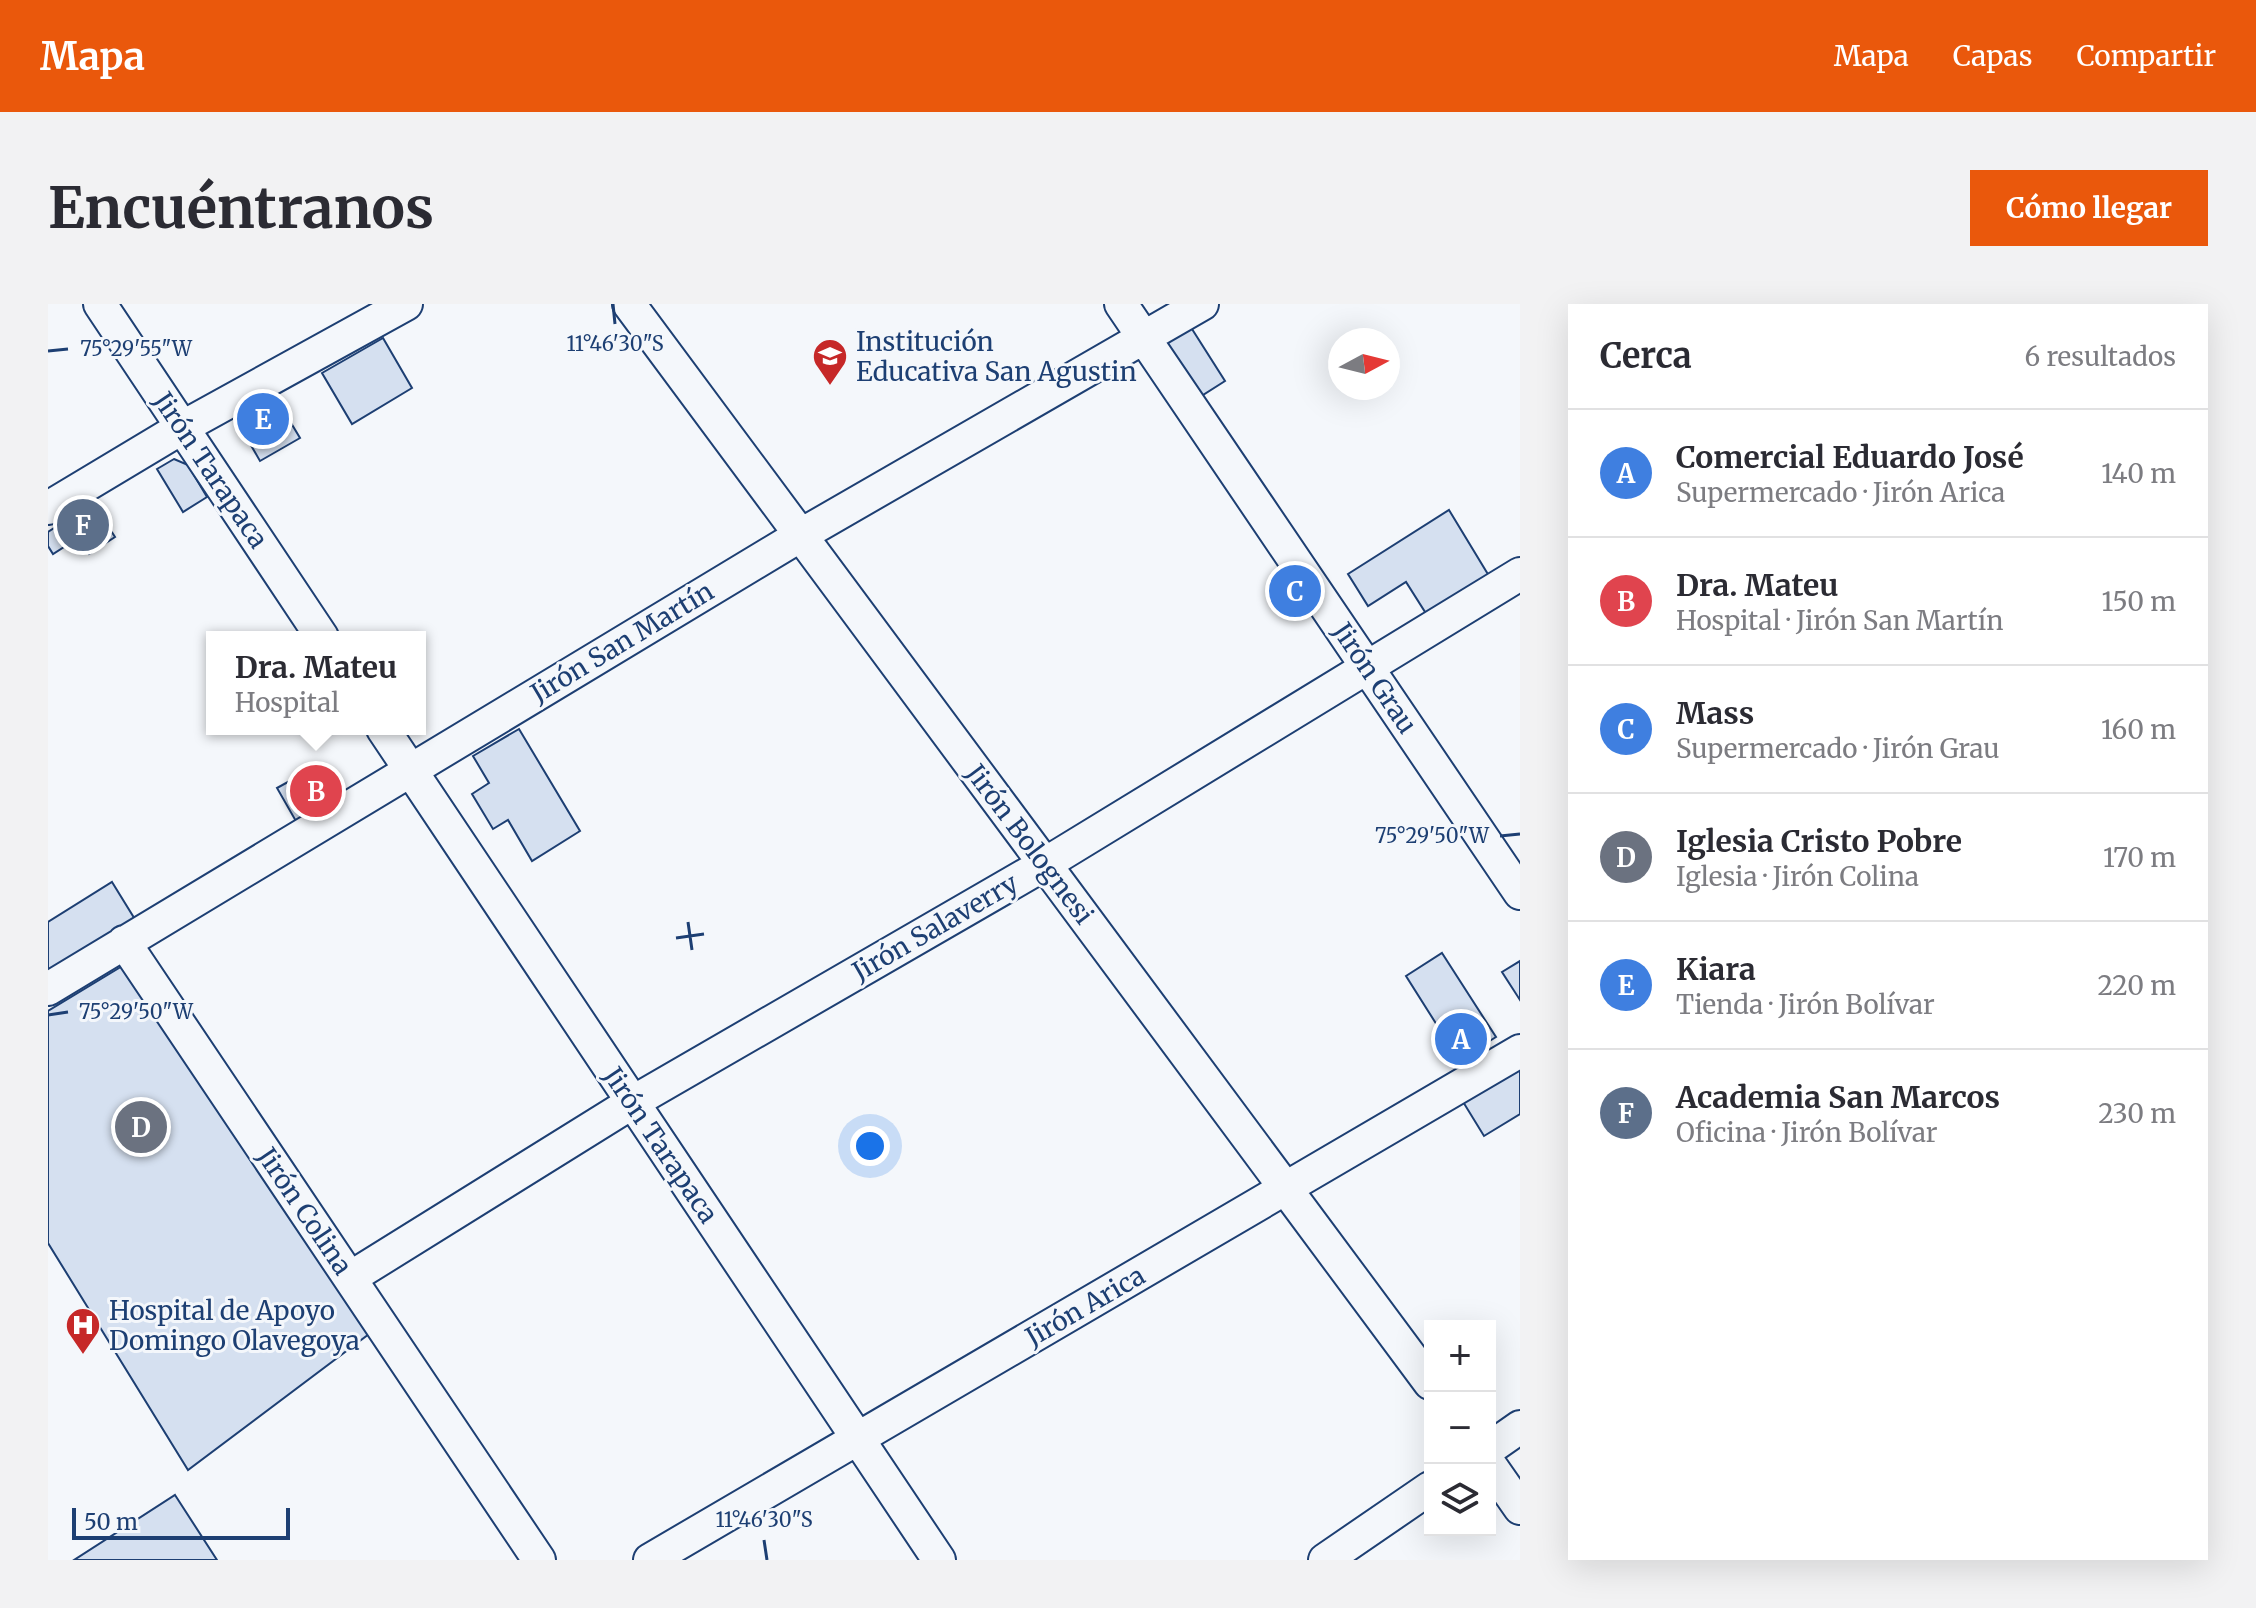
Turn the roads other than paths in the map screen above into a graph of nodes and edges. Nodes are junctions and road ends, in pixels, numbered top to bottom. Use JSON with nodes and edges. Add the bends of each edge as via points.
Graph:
{"nodes":[{"id":1,"x":100,"y":304,"type":"edge"},
{"id":2,"x":406,"y":304,"type":"edge"},
{"id":3,"x":629,"y":304,"type":"edge"},
{"id":4,"x":1121,"y":304,"type":"edge"},
{"id":5,"x":1202,"y":304,"type":"edge"},
{"id":6,"x":1144,"y":339,"type":"junction"},
{"id":7,"x":183,"y":427,"type":"junction"},
{"id":8,"x":48,"y":508,"type":"edge"},
{"id":9,"x":801,"y":535,"type":"junction"},
{"id":10,"x":1520,"y":574,"type":"edge"},
{"id":11,"x":318,"y":631,"type":"edge"},
{"id":12,"x":1366,"y":665,"type":"junction"},
{"id":13,"x":387,"y":735,"type":"edge"},
{"id":14,"x":410,"y":769,"type":"junction"},
{"id":15,"x":1045,"y":864,"type":"junction"},
{"id":16,"x":1520,"y":893,"type":"edge"},
{"id":17,"x":124,"y":942,"type":"junction"},
{"id":18,"x":48,"y":989,"type":"edge"},
{"id":19,"x":1520,"y":1051,"type":"edge"},
{"id":20,"x":633,"y":1102,"type":"junction"},
{"id":21,"x":1286,"y":1189,"type":"junction"},
{"id":22,"x":350,"y":1278,"type":"junction"},
{"id":23,"x":1424,"y":1375,"type":"edge"},
{"id":24,"x":1520,"y":1427,"type":"edge"},
{"id":25,"x":858,"y":1438,"type":"junction"},
{"id":26,"x":1496,"y":1444,"type":"edge"},
{"id":27,"x":1496,"y":1474,"type":"edge"},
{"id":28,"x":1424,"y":1492,"type":"edge"},
{"id":29,"x":1520,"y":1508,"type":"edge"},
{"id":30,"x":539,"y":1560,"type":"edge"},
{"id":31,"x":650,"y":1560,"type":"edge"},
{"id":32,"x":939,"y":1560,"type":"edge"},
{"id":33,"x":1325,"y":1560,"type":"edge"}],
"edges":[{"from":1,"to":7,"type":"street","name":"Jirón Tarapaca"},
{"from":2,"to":7,"type":"street"},
{"from":3,"to":9,"type":"street","name":"Jirón Bolognesi"},
{"from":4,"to":6,"type":"street","name":"Jirón Grau"},
{"from":5,"to":6,"type":"street","name":"Jirón San Martín"},
{"from":6,"to":9,"type":"street","name":"Jirón San Martín"},
{"from":6,"to":12,"type":"street","name":"Jirón Grau"},
{"from":7,"to":8,"type":"street"},
{"from":7,"to":11,"type":"street","name":"Jirón Tarapaca"},
{"from":9,"to":14,"type":"street","name":"Jirón San Martín"},
{"from":9,"to":15,"type":"street","name":"Jirón Bolognesi"},
{"from":10,"to":12,"type":"street","name":"Jirón Salaverry"},
{"from":12,"to":15,"type":"street","name":"Jirón Salaverry"},
{"from":12,"to":16,"type":"street","name":"Jirón Grau"},
{"from":13,"to":14,"type":"street","name":"Jirón Tarapaca"},
{"from":14,"to":17,"type":"street","name":"Jirón San Martín"},
{"from":14,"to":20,"type":"street","name":"Jirón Tarapaca"},
{"from":15,"to":20,"type":"street","name":"Jirón Salaverry"},
{"from":15,"to":21,"type":"street","name":"Jirón Bolognesi"},
{"from":17,"to":18,"type":"street","name":"Jirón San Martín"},
{"from":17,"to":22,"type":"street","name":"Jirón Colina"},
{"from":19,"to":21,"type":"street","name":"Jirón Arica"},
{"from":20,"to":22,"type":"street","name":"Jirón Salaverry"},
{"from":20,"to":25,"type":"street","name":"Jirón Tarapaca"},
{"from":21,"to":23,"type":"street","name":"Jirón Bolognesi"},
{"from":21,"to":25,"type":"street","name":"Jirón Arica"},
{"from":22,"to":30,"type":"street","name":"Jirón Colina"},
{"from":24,"to":26,"type":"street"},
{"from":25,"to":31,"type":"street","name":"Jirón Arica"},
{"from":25,"to":32,"type":"street","name":"Jirón Tarapaca"},
{"from":27,"to":29,"type":"street"},
{"from":28,"to":33,"type":"street"}]}
